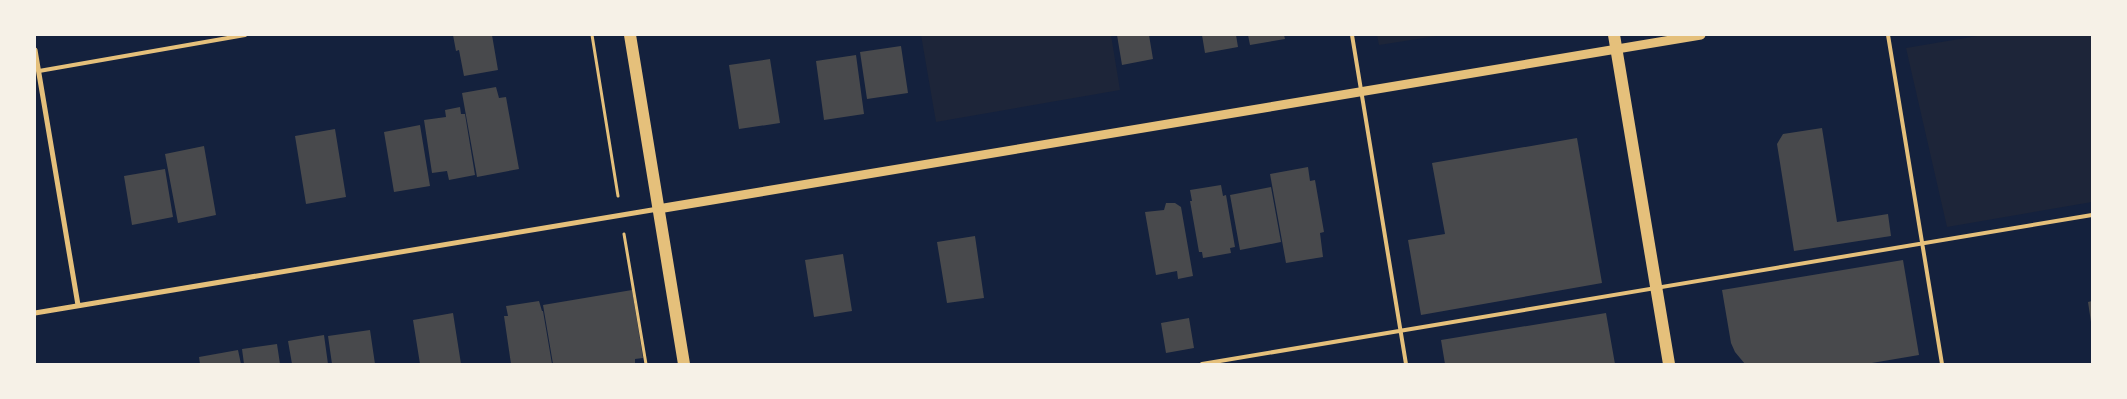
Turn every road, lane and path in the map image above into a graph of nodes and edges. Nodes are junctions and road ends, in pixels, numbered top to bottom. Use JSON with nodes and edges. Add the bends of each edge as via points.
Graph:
{"nodes":[{"id":1,"x":245,"y":35,"type":"edge"},
{"id":2,"x":592,"y":35,"type":"edge"},
{"id":3,"x":630,"y":35,"type":"edge"},
{"id":4,"x":1352,"y":35,"type":"edge"},
{"id":5,"x":1614,"y":35,"type":"edge"},
{"id":6,"x":1701,"y":35,"type":"edge"},
{"id":7,"x":1888,"y":35,"type":"edge"},
{"id":8,"x":1616,"y":49,"type":"junction"},
{"id":9,"x":35,"y":50,"type":"edge"},
{"id":10,"x":38,"y":71,"type":"junction"},
{"id":11,"x":1361,"y":92,"type":"junction"},
{"id":12,"x":618,"y":194,"type":"dead end"},
{"id":13,"x":658,"y":209,"type":"junction"},
{"id":14,"x":2092,"y":215,"type":"edge"},
{"id":15,"x":1922,"y":244,"type":"junction"},
{"id":16,"x":627,"y":249,"type":"dead end"},
{"id":17,"x":1657,"y":289,"type":"junction"},
{"id":18,"x":78,"y":306,"type":"junction"},
{"id":19,"x":35,"y":313,"type":"edge"},
{"id":20,"x":1400,"y":332,"type":"junction"},
{"id":21,"x":646,"y":364,"type":"edge"},
{"id":22,"x":684,"y":364,"type":"edge"},
{"id":23,"x":1202,"y":364,"type":"edge"},
{"id":24,"x":1406,"y":364,"type":"edge"},
{"id":25,"x":1669,"y":364,"type":"edge"},
{"id":26,"x":1942,"y":364,"type":"edge"}],
"edges":[{"from":1,"to":10,"type":"lane"},
{"from":2,"to":12,"type":"path"},
{"from":3,"to":13,"type":"main road"},
{"from":4,"to":11,"type":"lane"},
{"from":5,"to":8,"type":"main road"},
{"from":6,"to":8,"type":"street"},
{"from":7,"to":15,"type":"lane"},
{"from":8,"to":11,"type":"street"},
{"from":8,"to":17,"type":"main road"},
{"from":9,"to":10,"type":"street"},
{"from":10,"to":18,"type":"street"},
{"from":11,"to":13,"type":"street"},
{"from":11,"to":20,"type":"lane"},
{"from":13,"to":18,"type":"street"},
{"from":13,"to":22,"type":"main road"},
{"from":14,"to":15,"type":"lane"},
{"from":15,"to":17,"type":"lane"},
{"from":15,"to":26,"type":"lane"},
{"from":16,"to":21,"type":"path"},
{"from":17,"to":20,"type":"lane"},
{"from":17,"to":25,"type":"main road"},
{"from":18,"to":19,"type":"street"},
{"from":20,"to":23,"type":"lane"},
{"from":20,"to":24,"type":"lane"}]}
